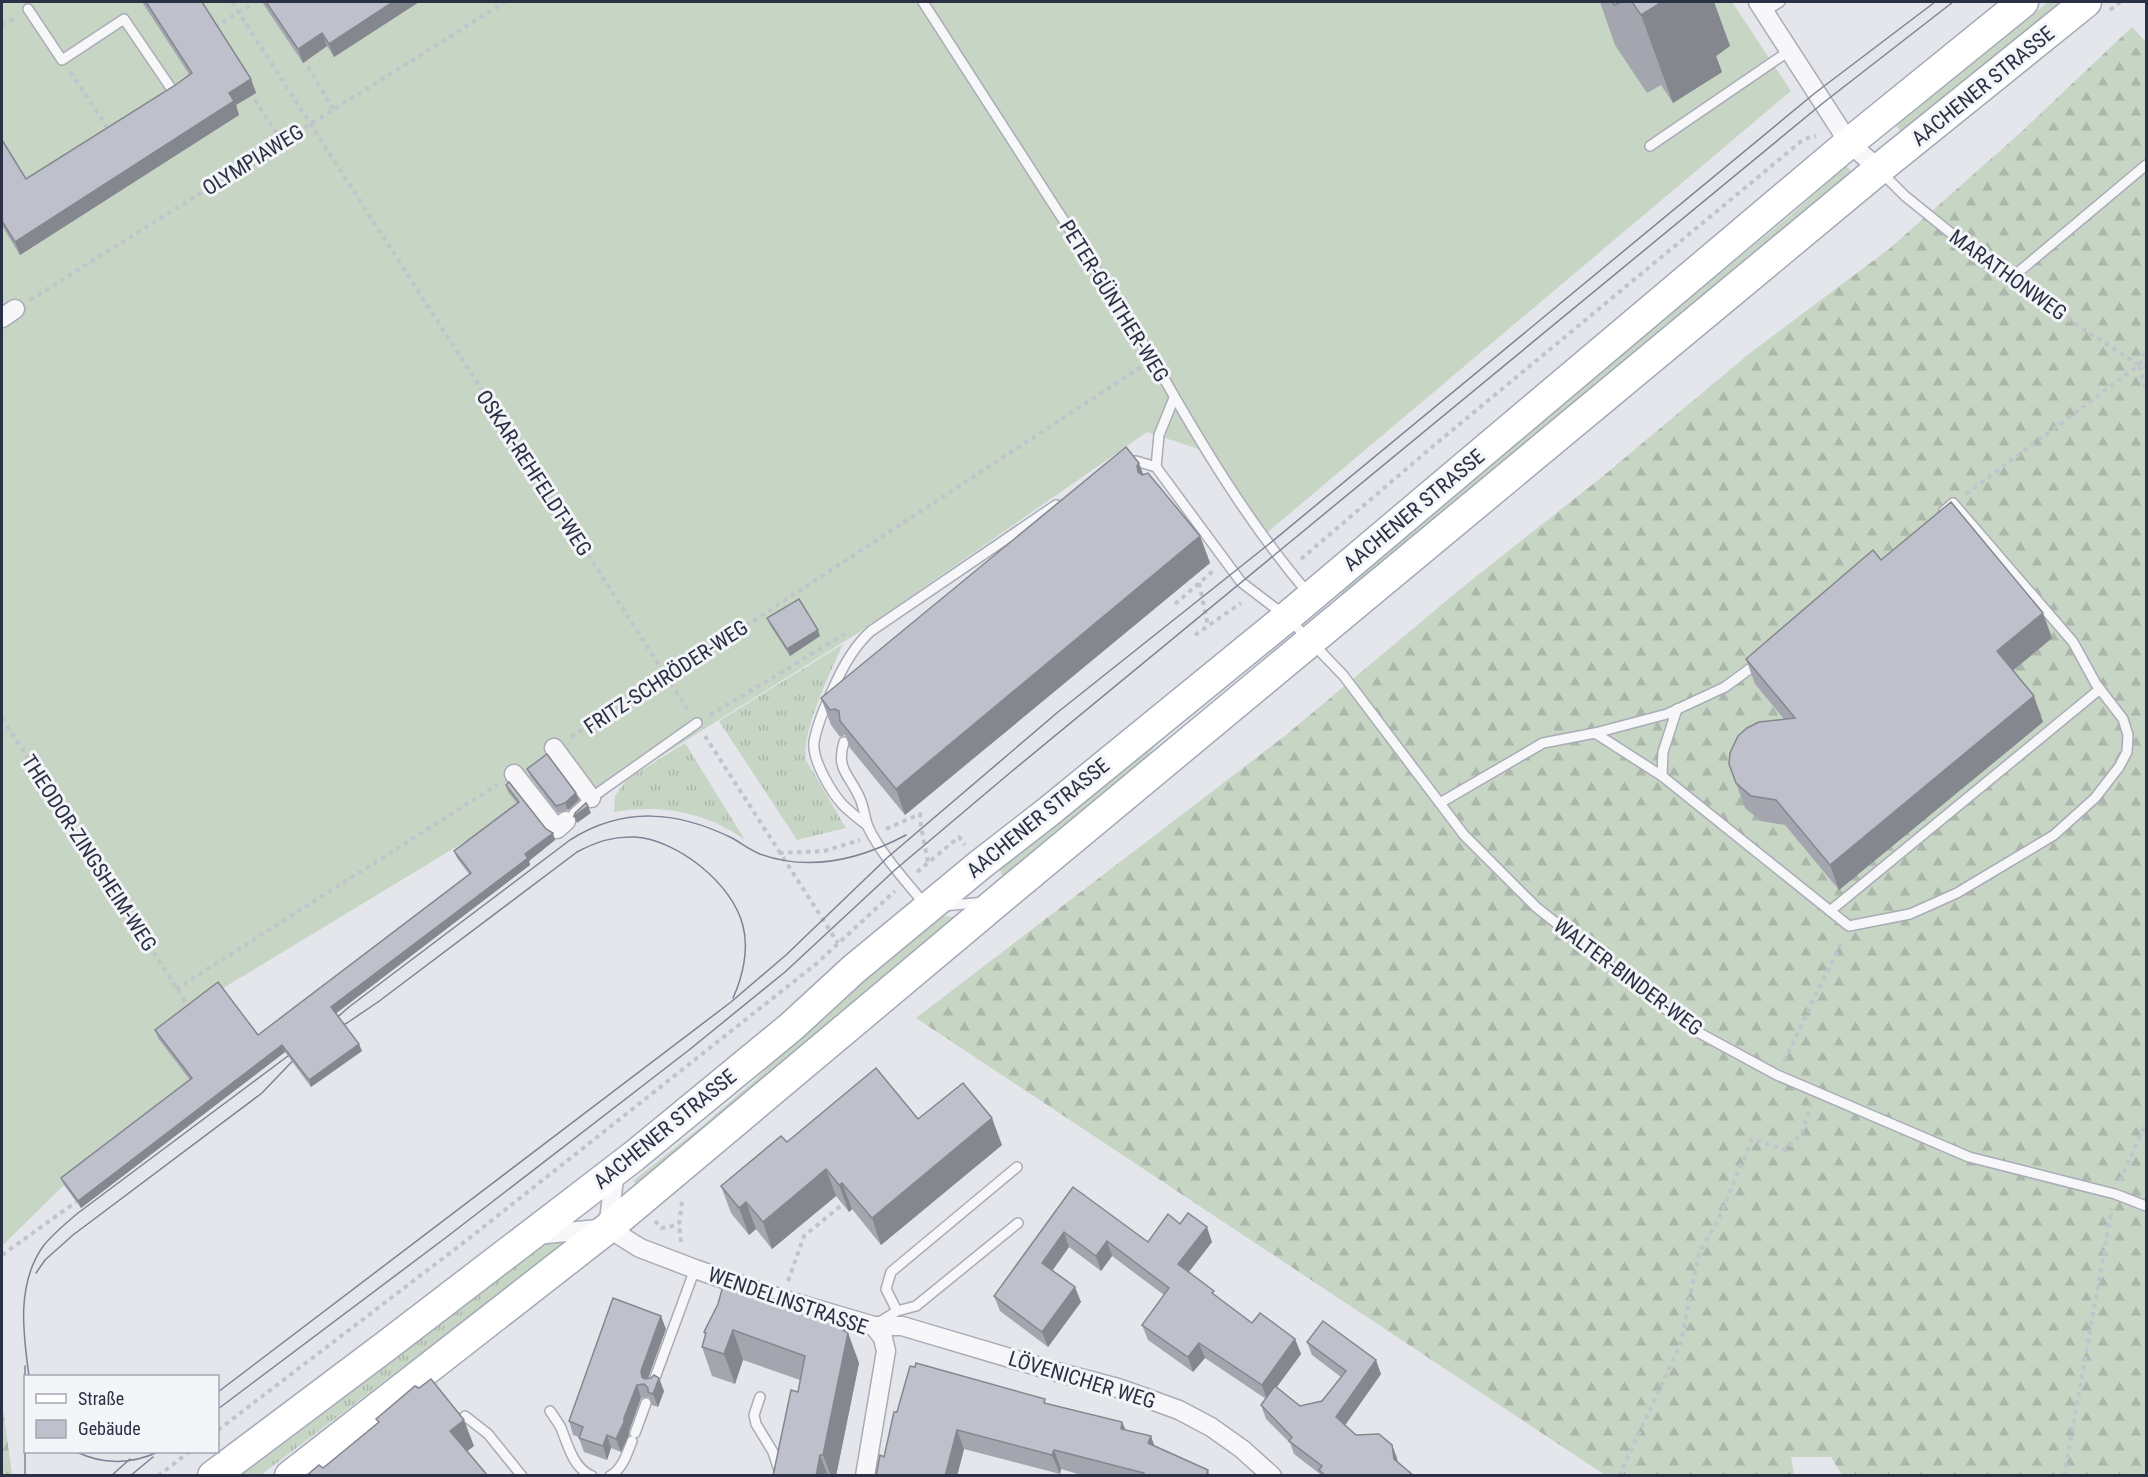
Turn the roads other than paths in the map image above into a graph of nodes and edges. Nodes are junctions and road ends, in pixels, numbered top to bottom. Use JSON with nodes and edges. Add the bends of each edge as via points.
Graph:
{"nodes":[{"id":1,"x":923,"y":2,"type":"edge"},
{"id":2,"x":1780,"y":2,"type":"edge"},
{"id":3,"x":2023,"y":2,"type":"edge"},
{"id":4,"x":2086,"y":2,"type":"edge"},
{"id":5,"x":1761,"y":7,"type":"edge"},
{"id":6,"x":27,"y":9,"type":"dead end"},
{"id":7,"x":1789,"y":51,"type":"junction"},
{"id":8,"x":166,"y":99,"type":"edge"},
{"id":9,"x":1844,"y":136,"type":"junction"},
{"id":10,"x":1650,"y":146,"type":"dead end"},
{"id":11,"x":2146,"y":165,"type":"edge"},
{"id":12,"x":1879,"y":169,"type":"junction"},
{"id":13,"x":1174,"y":398,"type":"junction"},
{"id":14,"x":1118,"y":463,"type":"edge"},
{"id":15,"x":1156,"y":467,"type":"junction"},
{"id":16,"x":1166,"y":498,"type":"edge"},
{"id":17,"x":1064,"y":500,"type":"edge"},
{"id":18,"x":1935,"y":518,"type":"edge"},
{"id":19,"x":1225,"y":561,"type":"junction"},
{"id":20,"x":1311,"y":597,"type":"junction"},
{"id":21,"x":1287,"y":617,"type":"junction"},
{"id":22,"x":1311,"y":642,"type":"junction"},
{"id":23,"x":1770,"y":653,"type":"edge"},
{"id":24,"x":2100,"y":689,"type":"junction"},
{"id":25,"x":1677,"y":709,"type":"junction"},
{"id":26,"x":697,"y":723,"type":"road end"},
{"id":27,"x":1595,"y":733,"type":"junction"},
{"id":28,"x":844,"y":742,"type":"edge"},
{"id":29,"x":554,"y":748,"type":"road end"},
{"id":30,"x":514,"y":774,"type":"road end"},
{"id":31,"x":1662,"y":776,"type":"junction"},
{"id":32,"x":591,"y":798,"type":"junction"},
{"id":33,"x":1440,"y":804,"type":"junction"},
{"id":34,"x":566,"y":821,"type":"joint"},
{"id":35,"x":868,"y":826,"type":"junction"},
{"id":36,"x":999,"y":900,"type":"junction"},
{"id":37,"x":928,"y":908,"type":"junction"},
{"id":38,"x":1830,"y":911,"type":"junction"},
{"id":39,"x":1017,"y":1167,"type":"dead end"},
{"id":40,"x":615,"y":1171,"type":"junction"},
{"id":41,"x":2146,"y":1206,"type":"edge"},
{"id":42,"x":1018,"y":1223,"type":"dead end"},
{"id":43,"x":608,"y":1228,"type":"junction"},
{"id":44,"x":531,"y":1235,"type":"junction"},
{"id":45,"x":695,"y":1269,"type":"junction"},
{"id":46,"x":897,"y":1311,"type":"junction"},
{"id":47,"x":874,"y":1326,"type":"junction"},
{"id":48,"x":652,"y":1386,"type":"edge"},
{"id":49,"x":760,"y":1397,"type":"dead end"},
{"id":50,"x":646,"y":1403,"type":"edge"},
{"id":51,"x":550,"y":1411,"type":"dead end"},
{"id":52,"x":465,"y":1416,"type":"dead end"},
{"id":53,"x":213,"y":1476,"type":"edge"},
{"id":54,"x":290,"y":1476,"type":"edge"},
{"id":55,"x":522,"y":1476,"type":"edge"},
{"id":56,"x":592,"y":1476,"type":"edge"},
{"id":57,"x":610,"y":1476,"type":"edge"},
{"id":58,"x":780,"y":1476,"type":"edge"},
{"id":59,"x":865,"y":1476,"type":"edge"},
{"id":60,"x":1272,"y":1476,"type":"edge"}],
"edges":[{"from":1,"to":13,"type":"lane","name":"PETER-GÜNTHER-WEG","via":[[1153,359]]},
{"from":2,"to":5,"type":"lane"},
{"from":3,"to":9,"type":"main road","name":"AACHENER STRASSE"},
{"from":4,"to":12,"type":"main road","name":"AACHENER STRASSE"},
{"from":5,"to":7,"type":"street"},
{"from":6,"to":8,"type":"lane","via":[[62,60],[124,19],[175,94]]},
{"from":7,"to":9,"type":"street"},
{"from":7,"to":10,"type":"lane"},
{"from":9,"to":12,"type":"street"},
{"from":9,"to":20,"type":"main road","name":"AACHENER STRASSE"},
{"from":11,"to":12,"type":"lane","name":"MARATHONWEG","via":[[2008,280],[1905,196]]},
{"from":12,"to":22,"type":"main road","name":"AACHENER STRASSE"},
{"from":13,"to":15,"type":"lane","via":[[1159,435]]},
{"from":13,"to":20,"type":"lane","name":"PETER-GÜNTHER-WEG","via":[[1263,536]]},
{"from":14,"to":15,"type":"lane","via":[[1136,461]]},
{"from":15,"to":19,"type":"lane"},
{"from":16,"to":19,"type":"lane"},
{"from":17,"to":35,"type":"lane","via":[[861,639],[844,666],[822,713],[814,744],[816,759],[842,804]]},
{"from":18,"to":24,"type":"lane","via":[[1953,503],[2073,642]]},
{"from":19,"to":21,"type":"lane","name":"WALTER-BINDER-WEG","via":[[1248,588]]},
{"from":20,"to":21,"type":"main road","name":"AACHENER STRASSE"},
{"from":21,"to":22,"type":"lane","name":"WALTER-BINDER-WEG"},
{"from":21,"to":37,"type":"main road","name":"AACHENER STRASSE"},
{"from":22,"to":33,"type":"lane","name":"WALTER-BINDER-WEG","via":[[1343,675]]},
{"from":22,"to":36,"type":"main road","name":"AACHENER STRASSE"},
{"from":23,"to":25,"type":"lane","via":[[1725,687]]},
{"from":24,"to":38,"type":"lane"},
{"from":24,"to":38,"type":"lane","via":[[2123,719],[2128,735],[2127,752],[2095,798],[2054,835],[1957,893],[1910,914],[1849,927]]},
{"from":25,"to":27,"type":"lane"},
{"from":25,"to":31,"type":"lane","via":[[1664,752]]},
{"from":26,"to":32,"type":"lane"},
{"from":27,"to":31,"type":"lane"},
{"from":27,"to":33,"type":"lane","via":[[1544,743]]},
{"from":28,"to":35,"type":"lane","via":[[842,765]]},
{"from":29,"to":32,"type":"street"},
{"from":30,"to":34,"type":"street","via":[[557,829]]},
{"from":31,"to":38,"type":"lane"},
{"from":32,"to":34,"type":"lane"},
{"from":33,"to":41,"type":"lane","name":"WALTER-BINDER-WEG","via":[[1464,835],[1536,907],[1692,1029],[1778,1075],[1969,1157],[2115,1194]]},
{"from":35,"to":37,"type":"lane"},
{"from":36,"to":37,"type":"lane"},
{"from":36,"to":43,"type":"main road","name":"AACHENER STRASSE"},
{"from":37,"to":40,"type":"main road","name":"AACHENER STRASSE"},
{"from":39,"to":46,"type":"lane","via":[[891,1272],[886,1289]]},
{"from":40,"to":43,"type":"street"},
{"from":40,"to":44,"type":"main road","name":"AACHENER STRASSE"},
{"from":42,"to":46,"type":"lane","via":[[916,1305]]},
{"from":43,"to":44,"type":"street"},
{"from":43,"to":45,"type":"street","name":"WENDELINSTRASSE","via":[[640,1248]]},
{"from":43,"to":54,"type":"main road","name":"AACHENER STRASSE"},
{"from":44,"to":53,"type":"main road","name":"AACHENER STRASSE"},
{"from":45,"to":47,"type":"street","name":"WENDELINSTRASSE"},
{"from":45,"to":48,"type":"lane"},
{"from":46,"to":47,"type":"lane"},
{"from":47,"to":59,"type":"street","name":"WENDELINSTRASSE","via":[[886,1351]]},
{"from":47,"to":60,"type":"street","name":"LÖVENICHER WEG","via":[[902,1326],[1118,1388],[1179,1410],[1242,1449]]},
{"from":49,"to":58,"type":"lane","via":[[754,1415],[756,1424],[773,1452]]},
{"from":50,"to":57,"type":"lane","via":[[626,1458]]},
{"from":51,"to":56,"type":"lane","via":[[560,1424],[577,1464]]},
{"from":52,"to":55,"type":"lane","via":[[488,1434]]}]}
